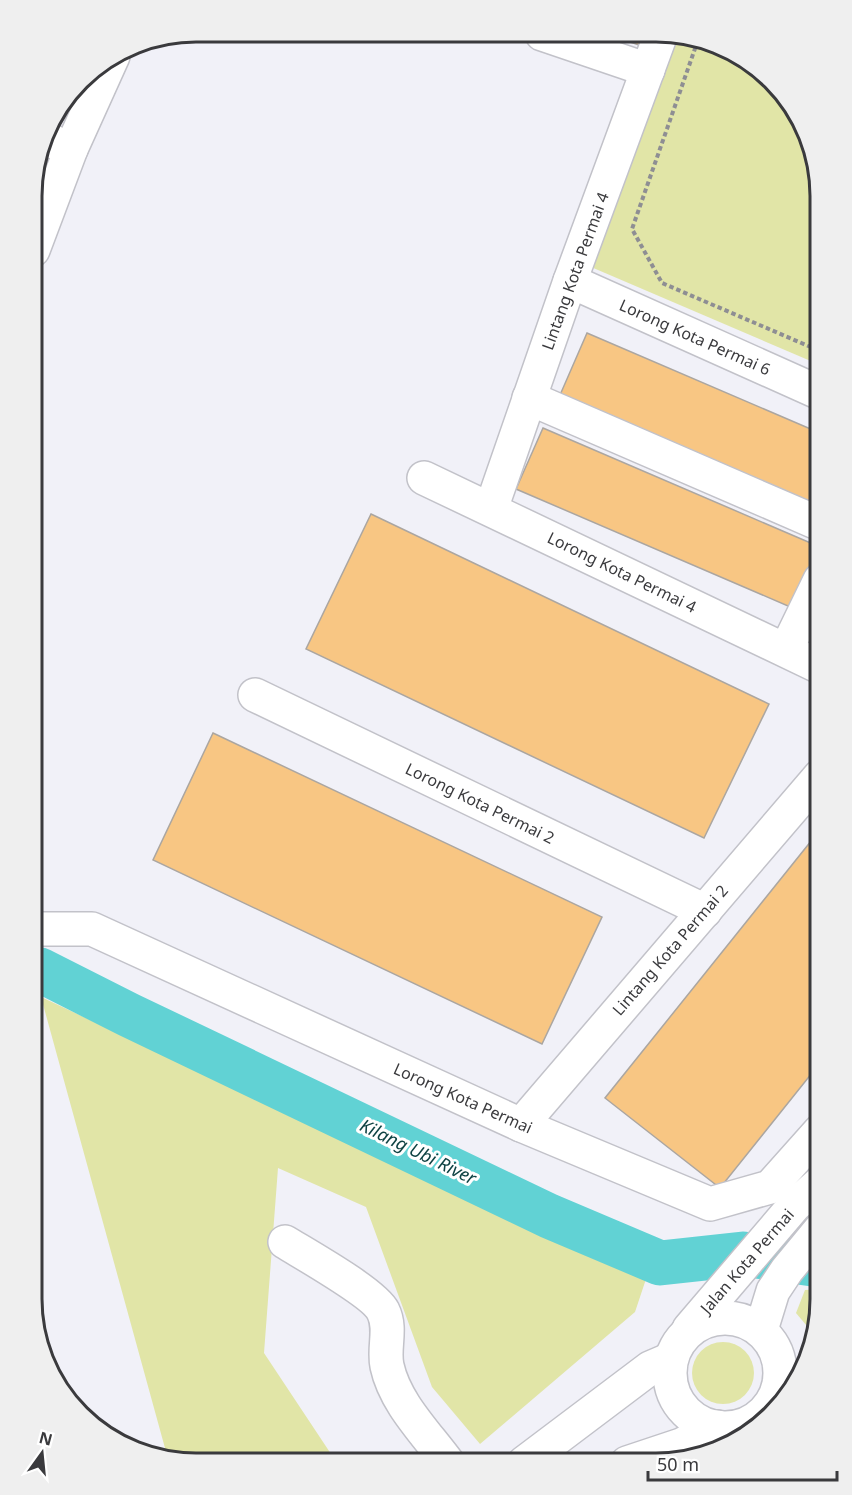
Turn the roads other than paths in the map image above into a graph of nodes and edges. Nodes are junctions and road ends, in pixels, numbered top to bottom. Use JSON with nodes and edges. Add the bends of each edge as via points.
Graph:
{"nodes":[{"id":1,"x":566,"y":42,"type":"edge"},
{"id":2,"x":658,"y":42,"type":"edge"},
{"id":3,"x":648,"y":70,"type":"junction"},
{"id":4,"x":101,"y":75,"type":"edge"},
{"id":5,"x":58,"y":143,"type":"edge"},
{"id":6,"x":42,"y":211,"type":"edge"},
{"id":7,"x":570,"y":281,"type":"junction"},
{"id":8,"x":810,"y":389,"type":"edge"},
{"id":9,"x":530,"y":398,"type":"junction"},
{"id":10,"x":424,"y":478,"type":"dead end"},
{"id":11,"x":491,"y":509,"type":"junction"},
{"id":12,"x":810,"y":520,"type":"edge"},
{"id":13,"x":810,"y":601,"type":"edge"},
{"id":14,"x":786,"y":650,"type":"junction"},
{"id":15,"x":810,"y":662,"type":"edge"},
{"id":16,"x":255,"y":695,"type":"dead end"},
{"id":17,"x":810,"y":788,"type":"edge"},
{"id":18,"x":705,"y":911,"type":"junction"},
{"id":19,"x":42,"y":929,"type":"edge"},
{"id":20,"x":521,"y":1125,"type":"junction"},
{"id":21,"x":810,"y":1142,"type":"edge"},
{"id":22,"x":810,"y":1192,"type":"edge"},
{"id":23,"x":285,"y":1242,"type":"dead end"},
{"id":24,"x":810,"y":1242,"type":"edge"},
{"id":25,"x":674,"y":1351,"type":"junction"},
{"id":26,"x":779,"y":1351,"type":"edge"},
{"id":27,"x":771,"y":1402,"type":"edge"},
{"id":28,"x":746,"y":1424,"type":"edge"},
{"id":29,"x":717,"y":1427,"type":"junction"},
{"id":30,"x":440,"y":1453,"type":"edge"},
{"id":31,"x":537,"y":1453,"type":"edge"},
{"id":32,"x":657,"y":1453,"type":"edge"}],
"edges":[{"from":1,"to":3,"type":"street"},
{"from":2,"to":3,"type":"street","name":"Lintang Kota Permai 4"},
{"from":3,"to":7,"type":"street","name":"Lintang Kota Permai 4"},
{"from":4,"to":5,"type":"street"},
{"from":5,"to":6,"type":"street"},
{"from":7,"to":8,"type":"street","name":"Lorong Kota Permai 6"},
{"from":7,"to":9,"type":"street","name":"Lintang Kota Permai 4"},
{"from":9,"to":11,"type":"street","name":"Lintang Kota Permai 4"},
{"from":9,"to":12,"type":"street"},
{"from":10,"to":11,"type":"street","name":"Lorong Kota Permai 4"},
{"from":11,"to":14,"type":"street","name":"Lorong Kota Permai 4"},
{"from":13,"to":14,"type":"street"},
{"from":14,"to":15,"type":"street","name":"Lorong Kota Permai 4"},
{"from":16,"to":18,"type":"street","name":"Lorong Kota Permai 2"},
{"from":17,"to":18,"type":"street","name":"Lintang Kota Permai 2"},
{"from":18,"to":20,"type":"street","name":"Lintang Kota Permai 2"},
{"from":19,"to":20,"type":"street","name":"Lorong Kota Permai","via":[[92,929]]},
{"from":20,"to":21,"type":"street","name":"Lorong Kota Permai","via":[[710,1204],[770,1187]]},
{"from":22,"to":25,"type":"street","name":"Jalan Kota Permai"},
{"from":23,"to":30,"type":"street","via":[[362,1290],[383,1310],[387,1328],[386,1365],[398,1397]]},
{"from":24,"to":26,"type":"street","via":[[773,1291]]},
{"from":25,"to":26,"type":"street","via":[[707,1320],[716,1318],[747,1322]]},
{"from":25,"to":29,"type":"street","via":[[670,1377],[679,1402],[700,1422]]},
{"from":25,"to":31,"type":"street"},
{"from":26,"to":27,"type":"street","via":[[781,1374]]},
{"from":28,"to":29,"type":"street"},
{"from":29,"to":32,"type":"street"}]}
